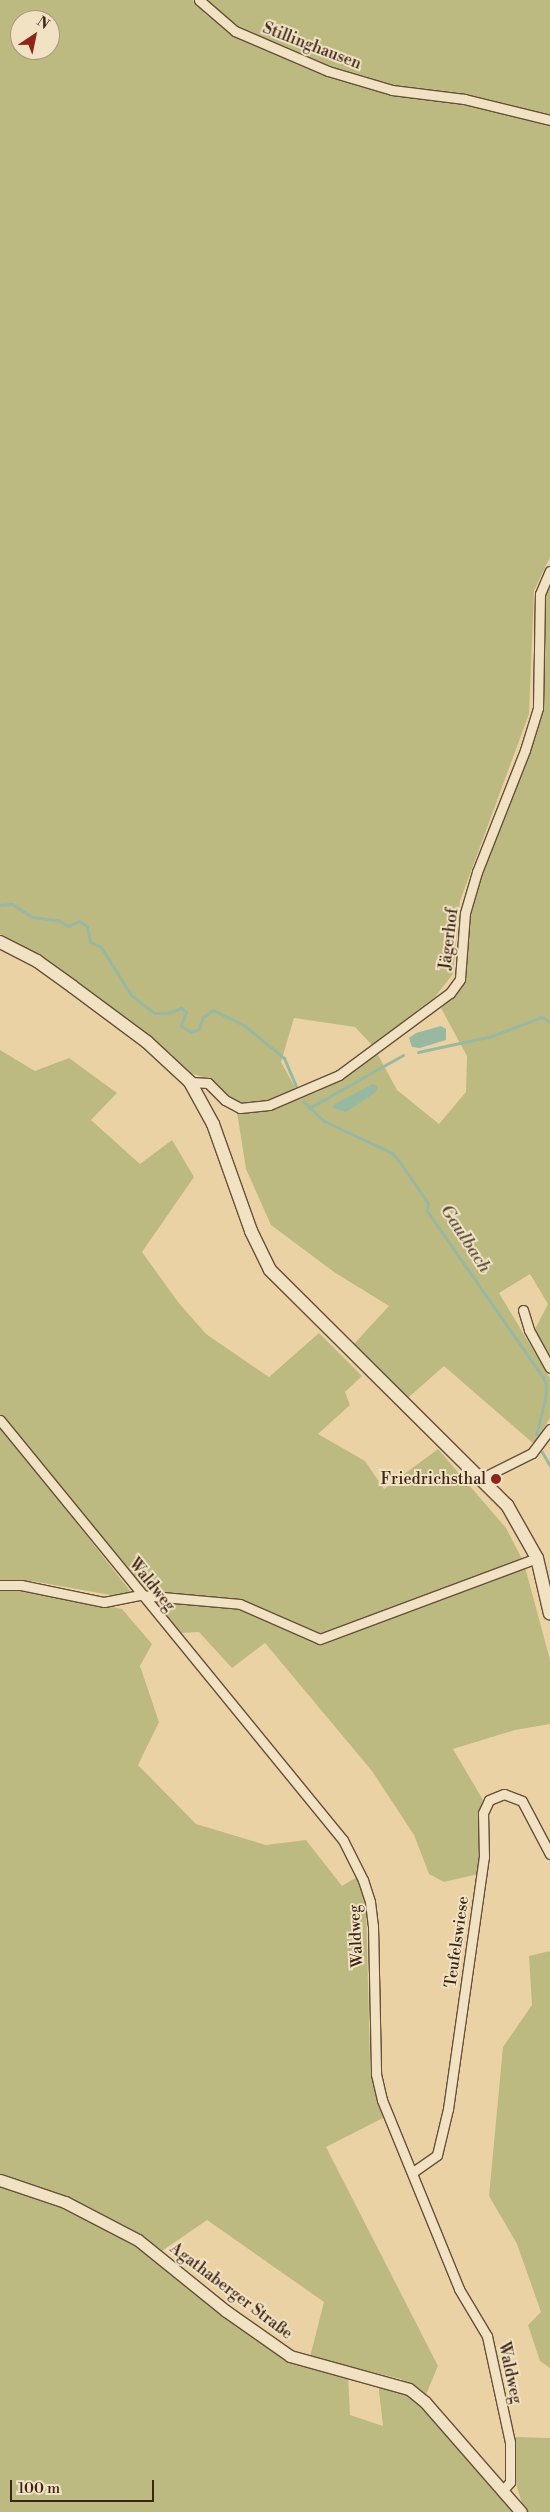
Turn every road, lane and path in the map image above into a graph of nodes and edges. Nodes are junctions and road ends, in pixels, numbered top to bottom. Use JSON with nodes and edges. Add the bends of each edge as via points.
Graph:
{"nodes":[{"id":1,"x":199,"y":0,"type":"edge"},
{"id":2,"x":550,"y":120,"type":"edge"},
{"id":3,"x":550,"y":571,"type":"edge"},
{"id":4,"x":0,"y":942,"type":"edge"},
{"id":5,"x":190,"y":1082,"type":"junction"},
{"id":6,"x":523,"y":1310,"type":"dead end"},
{"id":7,"x":550,"y":1368,"type":"edge"},
{"id":8,"x":0,"y":1420,"type":"edge"},
{"id":9,"x":550,"y":1429,"type":"edge"},
{"id":10,"x":482,"y":1478,"type":"junction"},
{"id":11,"x":537,"y":1558,"type":"junction"},
{"id":12,"x":0,"y":1585,"type":"edge"},
{"id":13,"x":140,"y":1595,"type":"junction"},
{"id":14,"x":550,"y":1614,"type":"edge"},
{"id":15,"x":550,"y":1854,"type":"edge"},
{"id":16,"x":413,"y":2172,"type":"junction"},
{"id":17,"x":0,"y":2180,"type":"edge"},
{"id":18,"x":503,"y":2490,"type":"junction"},
{"id":19,"x":521,"y":2512,"type":"edge"}],
"edges":[{"from":1,"to":2,"type":"street","name":"Stillinghausen","via":[[235,31],[328,71],[392,90],[464,99]]},
{"from":3,"to":5,"type":"street","name":"Jägerhof","via":[[540,594],[538,708],[465,913],[460,979],[450,993],[339,1075],[270,1104],[240,1108],[225,1100],[208,1083]]},
{"from":4,"to":5,"type":"main road","via":[[37,961],[73,987],[147,1042]]},
{"from":5,"to":10,"type":"main road","via":[[213,1124],[250,1231],[270,1270]]},
{"from":6,"to":7,"type":"street","via":[[529,1330]]},
{"from":8,"to":13,"type":"street","name":"Waldweg"},
{"from":9,"to":10,"type":"street","via":[[532,1453]]},
{"from":10,"to":11,"type":"main road","via":[[507,1505]]},
{"from":11,"to":13,"type":"street","via":[[320,1639],[240,1604]]},
{"from":11,"to":14,"type":"main road"},
{"from":12,"to":13,"type":"street","via":[[21,1585],[104,1602]]},
{"from":13,"to":16,"type":"street","name":"Waldweg","via":[[343,1840],[363,1880],[373,1926],[376,2074],[382,2100]]},
{"from":15,"to":16,"type":"street","name":"Teufelswiese","via":[[522,1801],[504,1794],[489,1800],[483,1813],[484,1857],[448,2109],[437,2155]]},
{"from":16,"to":18,"type":"street","name":"Waldweg","via":[[459,2289],[487,2336],[510,2442],[510,2482]]},
{"from":17,"to":18,"type":"street","name":"Agathaberger Straße","via":[[65,2202],[138,2240],[226,2311],[290,2356],[409,2389],[425,2402]]},
{"from":18,"to":19,"type":"street","name":"Agathaberger Straße"}]}
